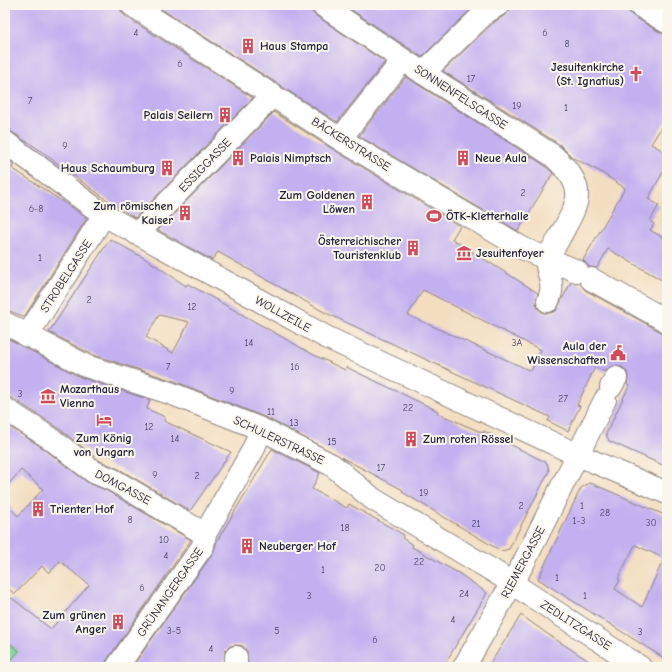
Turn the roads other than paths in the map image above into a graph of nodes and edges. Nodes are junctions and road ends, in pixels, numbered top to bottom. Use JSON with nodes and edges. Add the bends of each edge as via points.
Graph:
{"nodes":[{"id":1,"x":132,"y":5,"type":"edge"},
{"id":2,"x":322,"y":5,"type":"edge"},
{"id":3,"x":498,"y":5,"type":"edge"},
{"id":4,"x":638,"y":5,"type":"edge"},
{"id":5,"x":667,"y":22,"type":"edge"},
{"id":6,"x":403,"y":60,"type":"junction"},
{"id":7,"x":423,"y":73,"type":"junction"},
{"id":8,"x":273,"y":95,"type":"junction"},
{"id":9,"x":340,"y":138,"type":"junction"},
{"id":10,"x":5,"y":142,"type":"edge"},
{"id":11,"x":104,"y":215,"type":"junction"},
{"id":12,"x":137,"y":234,"type":"junction"},
{"id":13,"x":547,"y":259,"type":"junction"},
{"id":14,"x":548,"y":301,"type":"dead end"},
{"id":15,"x":667,"y":321,"type":"edge"},
{"id":16,"x":5,"y":323,"type":"edge"},
{"id":17,"x":27,"y":336,"type":"junction"},
{"id":18,"x":611,"y":388,"type":"dead end"},
{"id":19,"x":9,"y":419,"type":"edge"},
{"id":20,"x":261,"y":429,"type":"junction"},
{"id":21,"x":578,"y":455,"type":"junction"},
{"id":22,"x":667,"y":493,"type":"edge"},
{"id":23,"x":205,"y":534,"type":"junction"},
{"id":24,"x":512,"y":583,"type":"junction"},
{"id":25,"x":117,"y":667,"type":"edge"},
{"id":26,"x":464,"y":667,"type":"edge"},
{"id":27,"x":640,"y":667,"type":"edge"}],
"edges":[{"from":1,"to":8,"type":"street","name":"BÄCKERSTRASSE"},
{"from":2,"to":6,"type":"street","name":"SONNENFELSGASSE"},
{"from":3,"to":7,"type":"street","via":[[485,13]]},
{"from":4,"to":5,"type":"street"},
{"from":6,"to":7,"type":"street","name":"SONNENFELSGASSE"},
{"from":6,"to":9,"type":"street"},
{"from":7,"to":13,"type":"street","name":"SONNENFELSGASSE","via":[[552,155],[564,166],[575,183],[578,193],[577,205]]},
{"from":8,"to":9,"type":"street","name":"BÄCKERSTRASSE"},
{"from":8,"to":12,"type":"street","name":"ESSIGGASSE"},
{"from":9,"to":13,"type":"street","name":"BÄCKERSTRASSE","via":[[524,249]]},
{"from":10,"to":11,"type":"street","name":"WOLLZEILE"},
{"from":11,"to":12,"type":"street","name":"WOLLZEILE"},
{"from":11,"to":17,"type":"street","name":"STROBELGASSE"},
{"from":12,"to":21,"type":"street","name":"WOLLZEILE","via":[[326,337]]},
{"from":13,"to":14,"type":"street","via":[[552,292]]},
{"from":13,"to":15,"type":"street","name":"BÄCKERSTRASSE","via":[[584,275]]},
{"from":16,"to":17,"type":"street","name":"SCHULERSTRASSE"},
{"from":17,"to":20,"type":"street","name":"SCHULERSTRASSE","via":[[86,366],[170,393]]},
{"from":18,"to":21,"type":"street"},
{"from":19,"to":23,"type":"street","name":"DOMGASSE","via":[[50,438],[94,472],[113,480]]},
{"from":20,"to":23,"type":"street","name":"GRÜNANGERGASSE","via":[[253,450]]},
{"from":20,"to":24,"type":"street","name":"SCHULERSTRASSE","via":[[332,465],[373,499]]},
{"from":21,"to":22,"type":"street","name":"WOLLZEILE"},
{"from":21,"to":24,"type":"street","name":"RIEMERGASSE"},
{"from":23,"to":25,"type":"street","name":"GRÜNANGERGASSE","via":[[203,546]]},
{"from":24,"to":26,"type":"street","name":"RIEMERGASSE"},
{"from":24,"to":27,"type":"street","name":"ZEDLITZGASSE"}]}
